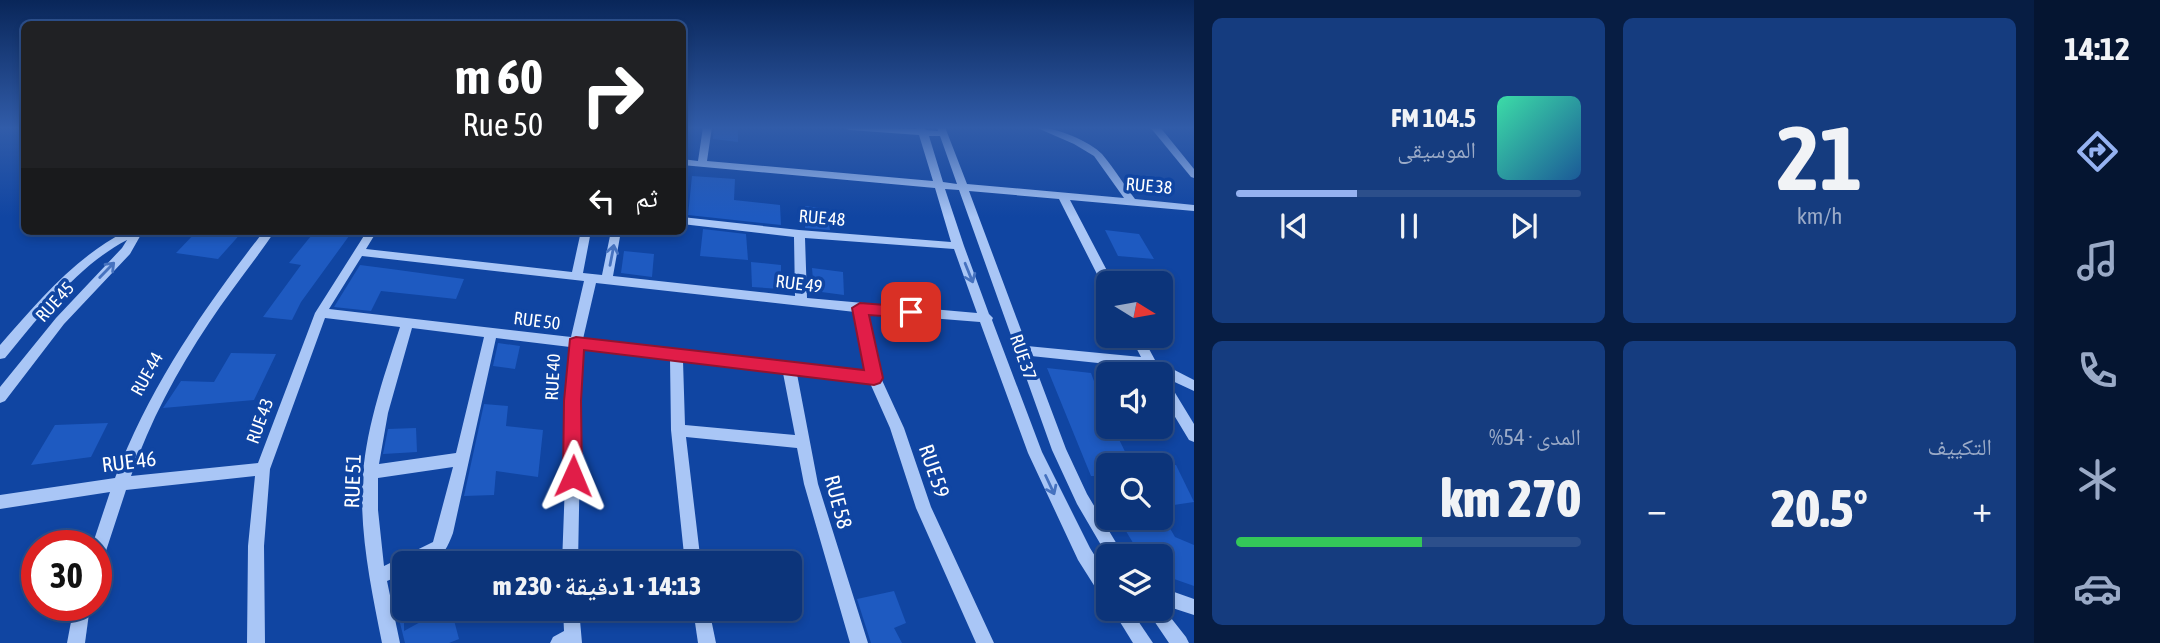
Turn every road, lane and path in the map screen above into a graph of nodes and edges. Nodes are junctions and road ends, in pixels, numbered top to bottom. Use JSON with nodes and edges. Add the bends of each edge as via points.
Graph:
{"nodes":[{"id":1,"x":703,"y":157,"type":"edge"},
{"id":2,"x":930,"y":157,"type":"edge"},
{"id":3,"x":952,"y":157,"type":"edge"},
{"id":4,"x":1099,"y":157,"type":"edge"},
{"id":5,"x":1179,"y":157,"type":"edge"},
{"id":6,"x":686,"y":162,"type":"edge"},
{"id":7,"x":702,"y":164,"type":"junction"},
{"id":8,"x":1194,"y":175,"type":"edge"},
{"id":9,"x":939,"y":185,"type":"junction"},
{"id":10,"x":963,"y":187,"type":"junction"},
{"id":11,"x":1063,"y":196,"type":"junction"},
{"id":12,"x":1132,"y":202,"type":"junction"},
{"id":13,"x":1194,"y":208,"type":"edge"},
{"id":14,"x":686,"y":220,"type":"edge"},
{"id":15,"x":799,"y":234,"type":"junction"},
{"id":16,"x":126,"y":235,"type":"edge"},
{"id":17,"x":134,"y":235,"type":"edge"},
{"id":18,"x":267,"y":235,"type":"edge"},
{"id":19,"x":369,"y":235,"type":"edge"},
{"id":20,"x":586,"y":235,"type":"edge"},
{"id":21,"x":615,"y":235,"type":"edge"},
{"id":22,"x":958,"y":246,"type":"junction"},
{"id":23,"x":358,"y":252,"type":"junction"},
{"id":24,"x":1101,"y":271,"type":"edge"},
{"id":25,"x":584,"y":277,"type":"junction"},
{"id":26,"x":607,"y":279,"type":"junction"},
{"id":27,"x":801,"y":302,"type":"junction"},
{"id":28,"x":860,"y":308,"type":"junction"},
{"id":29,"x":321,"y":313,"type":"junction"},
{"id":30,"x":988,"y":318,"type":"junction"},
{"id":31,"x":407,"y":323,"type":"junction"},
{"id":32,"x":491,"y":333,"type":"junction"},
{"id":33,"x":576,"y":343,"type":"junction"},
{"id":34,"x":1022,"y":350,"type":"junction"},
{"id":35,"x":0,"y":354,"type":"edge"},
{"id":36,"x":676,"y":356,"type":"junction"},
{"id":37,"x":1105,"y":362,"type":"edge"},
{"id":38,"x":789,"y":369,"type":"junction"},
{"id":39,"x":1173,"y":377,"type":"edge"},
{"id":40,"x":874,"y":378,"type":"junction"},
{"id":41,"x":1194,"y":386,"type":"edge"},
{"id":42,"x":0,"y":397,"type":"edge"},
{"id":43,"x":1173,"y":401,"type":"edge"},
{"id":44,"x":678,"y":430,"type":"junction"},
{"id":45,"x":1194,"y":436,"type":"edge"},
{"id":46,"x":802,"y":442,"type":"junction"},
{"id":47,"x":461,"y":459,"type":"junction"},
{"id":48,"x":263,"y":468,"type":"junction"},
{"id":49,"x":371,"y":472,"type":"junction"},
{"id":50,"x":119,"y":484,"type":"junction"},
{"id":51,"x":0,"y":502,"type":"edge"},
{"id":52,"x":104,"y":530,"type":"edge"},
{"id":53,"x":1109,"y":544,"type":"edge"},
{"id":54,"x":434,"y":551,"type":"edge"},
{"id":55,"x":570,"y":551,"type":"edge"},
{"id":56,"x":692,"y":551,"type":"edge"},
{"id":57,"x":392,"y":572,"type":"edge"},
{"id":58,"x":1096,"y":572,"type":"edge"},
{"id":59,"x":378,"y":578,"type":"junction"},
{"id":60,"x":1173,"y":600,"type":"edge"},
{"id":61,"x":1194,"y":607,"type":"edge"},
{"id":62,"x":80,"y":621,"type":"edge"},
{"id":63,"x":570,"y":621,"type":"edge"},
{"id":64,"x":703,"y":621,"type":"edge"},
{"id":65,"x":1128,"y":621,"type":"edge"},
{"id":66,"x":1163,"y":621,"type":"edge"},
{"id":67,"x":568,"y":641,"type":"edge"},
{"id":68,"x":76,"y":643,"type":"edge"},
{"id":69,"x":256,"y":643,"type":"edge"},
{"id":70,"x":391,"y":643,"type":"edge"},
{"id":71,"x":707,"y":643,"type":"edge"},
{"id":72,"x":859,"y":643,"type":"edge"},
{"id":73,"x":985,"y":643,"type":"edge"},
{"id":74,"x":1144,"y":643,"type":"edge"},
{"id":75,"x":1180,"y":643,"type":"edge"}],
"edges":[{"from":1,"to":7,"type":"street"},
{"from":2,"to":9,"type":"street","name":"RUE 37"},
{"from":3,"to":10,"type":"street","name":"RUE 37"},
{"from":4,"to":12,"type":"street"},
{"from":5,"to":8,"type":"street"},
{"from":6,"to":7,"type":"street","name":"RUE 38"},
{"from":7,"to":9,"type":"street","name":"RUE 38"},
{"from":9,"to":10,"type":"street","name":"RUE 38"},
{"from":9,"to":22,"type":"street","name":"RUE 37"},
{"from":10,"to":11,"type":"street","name":"RUE 38"},
{"from":10,"to":34,"type":"street","name":"RUE 37"},
{"from":11,"to":12,"type":"street","name":"RUE 38"},
{"from":11,"to":24,"type":"street"},
{"from":12,"to":13,"type":"street","name":"RUE 38"},
{"from":14,"to":15,"type":"street","name":"RUE 48"},
{"from":15,"to":22,"type":"street","name":"RUE 48"},
{"from":15,"to":27,"type":"street"},
{"from":16,"to":35,"type":"street","name":"RUE 45","via":[[89,258]]},
{"from":42,"to":17,"type":"street","name":"RUE 45","one_way":true,"via":[[60,321],[126,251]]},
{"from":18,"to":50,"type":"street","name":"RUE 44","via":[[185,349],[151,410]]},
{"from":19,"to":23,"type":"street","name":"RUE 43"},
{"from":20,"to":25,"type":"street","name":"RUE 40"},
{"from":26,"to":21,"type":"street","one_way":true},
{"from":22,"to":30,"type":"street","name":"RUE 37","one_way":true},
{"from":23,"to":25,"type":"street"},
{"from":23,"to":29,"type":"street","name":"RUE 43"},
{"from":25,"to":26,"type":"street"},
{"from":25,"to":33,"type":"street","name":"RUE 40"},
{"from":26,"to":27,"type":"street","name":"RUE 49"},
{"from":27,"to":28,"type":"street","name":"RUE 49"},
{"from":28,"to":30,"type":"street","name":"RUE 49"},
{"from":28,"to":40,"type":"street","name":"RUE 59"},
{"from":29,"to":31,"type":"street","name":"RUE 50"},
{"from":29,"to":48,"type":"street","name":"RUE 43"},
{"from":30,"to":58,"type":"street","name":"RUE 37","one_way":true,"via":[[1035,453]]},
{"from":31,"to":32,"type":"street","name":"RUE 50"},
{"from":31,"to":49,"type":"street","name":"RUE 51","via":[[380,410]]},
{"from":32,"to":33,"type":"street","name":"RUE 50"},
{"from":32,"to":47,"type":"street"},
{"from":33,"to":36,"type":"street","name":"RUE 50"},
{"from":33,"to":55,"type":"street","name":"RUE 40"},
{"from":34,"to":37,"type":"street"},
{"from":34,"to":53,"type":"street","name":"RUE 37","via":[[1059,450]]},
{"from":36,"to":38,"type":"street","name":"RUE 50"},
{"from":36,"to":44,"type":"street"},
{"from":38,"to":40,"type":"street","name":"RUE 50"},
{"from":38,"to":46,"type":"street","name":"RUE 58"},
{"from":39,"to":41,"type":"street"},
{"from":40,"to":73,"type":"street","name":"RUE 59","via":[[897,428],[924,508]]},
{"from":43,"to":45,"type":"street"},
{"from":44,"to":46,"type":"street"},
{"from":44,"to":56,"type":"street"},
{"from":46,"to":72,"type":"street","name":"RUE 58"},
{"from":47,"to":49,"type":"street"},
{"from":47,"to":54,"type":"street","via":[[443,541]]},
{"from":48,"to":50,"type":"street","name":"RUE 46"},
{"from":48,"to":69,"type":"street","name":"RUE 43","via":[[256,546]]},
{"from":49,"to":59,"type":"street","name":"RUE 51"},
{"from":50,"to":51,"type":"street","name":"RUE 46"},
{"from":50,"to":52,"type":"street","name":"RUE 44"},
{"from":57,"to":59,"type":"street"},
{"from":59,"to":70,"type":"street","name":"RUE 51"},
{"from":60,"to":61,"type":"street"},
{"from":62,"to":68,"type":"street"},
{"from":63,"to":67,"type":"street"},
{"from":64,"to":71,"type":"street"},
{"from":65,"to":74,"type":"street"},
{"from":66,"to":75,"type":"street"}]}
